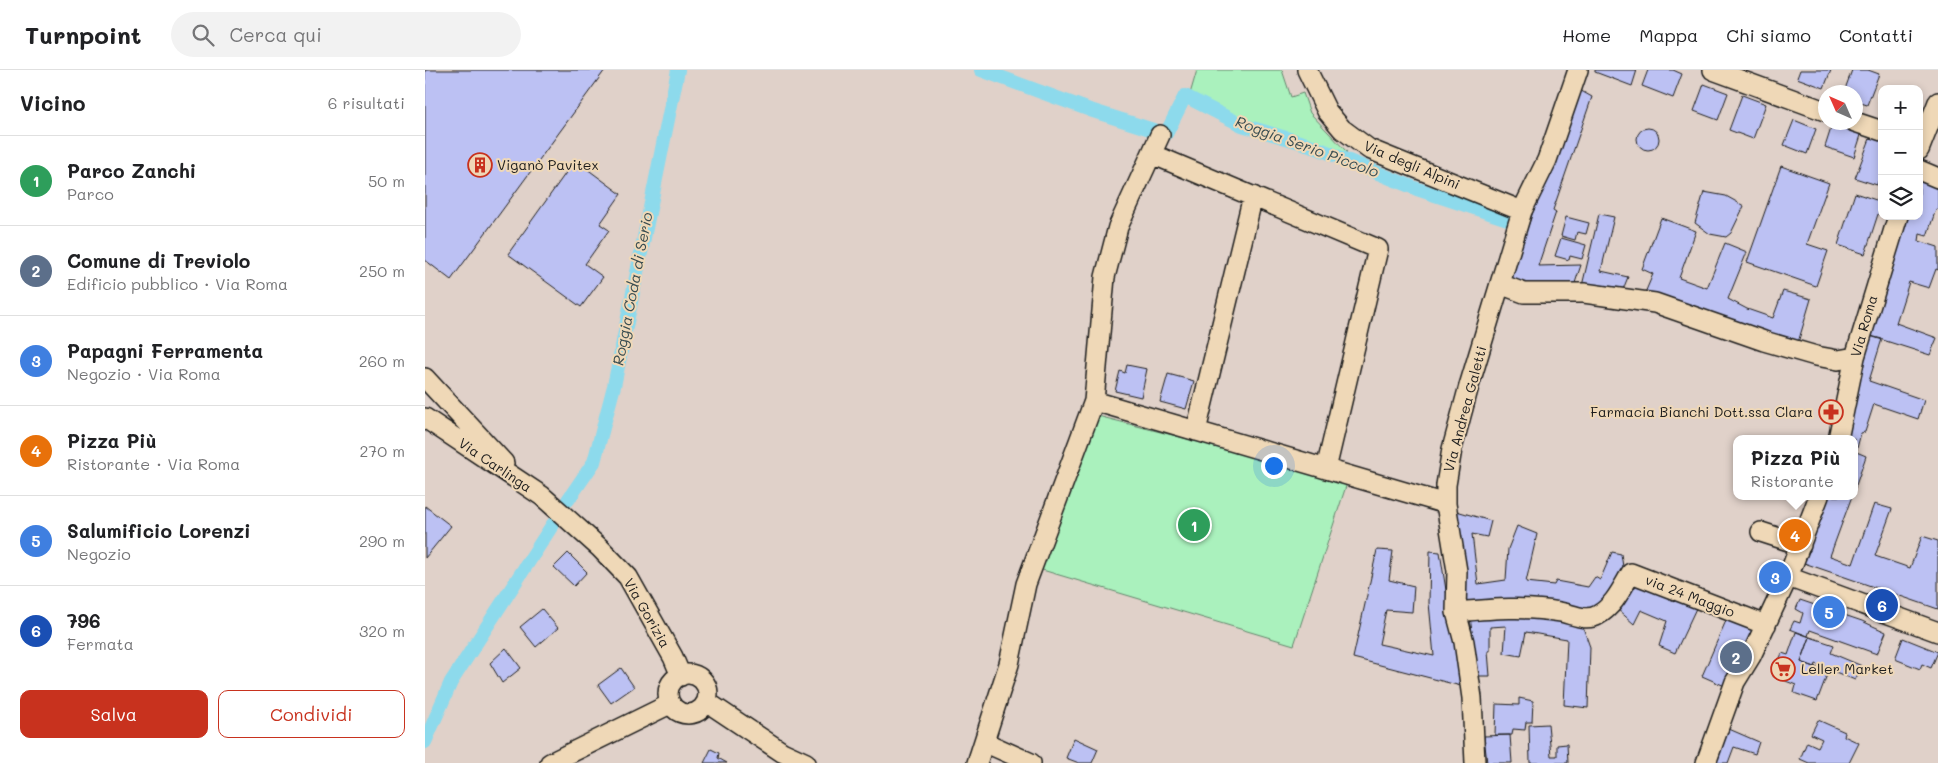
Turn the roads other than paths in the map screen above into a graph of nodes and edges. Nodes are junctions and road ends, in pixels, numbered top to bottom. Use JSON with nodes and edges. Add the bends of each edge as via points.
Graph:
{"nodes":[{"id":1,"x":1307,"y":70,"type":"edge"},
{"id":2,"x":1578,"y":70,"type":"edge"},
{"id":3,"x":1713,"y":70,"type":"edge"},
{"id":4,"x":1938,"y":102,"type":"edge"},
{"id":5,"x":1818,"y":108,"type":"edge"},
{"id":6,"x":1863,"y":125,"type":"edge"},
{"id":7,"x":1878,"y":131,"type":"edge"},
{"id":8,"x":1160,"y":135,"type":"dead end"},
{"id":9,"x":1923,"y":140,"type":"edge"},
{"id":10,"x":1152,"y":154,"type":"junction"},
{"id":11,"x":1923,"y":172,"type":"edge"},
{"id":12,"x":1938,"y":178,"type":"edge"},
{"id":13,"x":1253,"y":196,"type":"junction"},
{"id":14,"x":1522,"y":211,"type":"junction"},
{"id":15,"x":1896,"y":220,"type":"edge"},
{"id":16,"x":1500,"y":284,"type":"junction"},
{"id":17,"x":1855,"y":357,"type":"junction"},
{"id":18,"x":425,"y":378,"type":"edge"},
{"id":19,"x":1094,"y":401,"type":"junction"},
{"id":20,"x":425,"y":418,"type":"edge"},
{"id":21,"x":1196,"y":431,"type":"junction"},
{"id":22,"x":1839,"y":435,"type":"edge"},
{"id":23,"x":1326,"y":468,"type":"junction"},
{"id":24,"x":517,"y":479,"type":"junction"},
{"id":25,"x":1818,"y":500,"type":"edge"},
{"id":26,"x":1446,"y":504,"type":"junction"},
{"id":27,"x":563,"y":514,"type":"joint"},
{"id":28,"x":1761,"y":532,"type":"dead end"},
{"id":29,"x":1801,"y":545,"type":"junction"},
{"id":30,"x":1788,"y":577,"type":"junction"},
{"id":31,"x":1456,"y":612,"type":"junction"},
{"id":32,"x":1766,"y":625,"type":"junction"},
{"id":33,"x":1938,"y":632,"type":"edge"},
{"id":34,"x":681,"y":676,"type":"junction"},
{"id":35,"x":707,"y":702,"type":"junction"},
{"id":36,"x":671,"y":704,"type":"junction"},
{"id":37,"x":984,"y":742,"type":"junction"},
{"id":38,"x":550,"y":763,"type":"edge"},
{"id":39,"x":805,"y":763,"type":"edge"},
{"id":40,"x":977,"y":763,"type":"edge"},
{"id":41,"x":1031,"y":763,"type":"edge"},
{"id":42,"x":1475,"y":763,"type":"edge"},
{"id":43,"x":1706,"y":763,"type":"edge"}],
"edges":[{"from":1,"to":14,"type":"street","name":"Via degli Alpini","via":[[1327,111],[1341,129],[1369,149]]},
{"from":2,"to":14,"type":"street","name":"Via Andrea Galetti","via":[[1547,160]]},
{"from":3,"to":5,"type":"street"},
{"from":4,"to":9,"type":"street"},
{"from":6,"to":7,"type":"street"},
{"from":8,"to":10,"type":"street"},
{"from":10,"to":13,"type":"street"},
{"from":10,"to":19,"type":"street","via":[[1118,226],[1105,277]]},
{"from":11,"to":12,"type":"street"},
{"from":13,"to":21,"type":"street"},
{"from":13,"to":23,"type":"street","via":[[1378,249]]},
{"from":14,"to":16,"type":"street","name":"Via Andrea Galetti"},
{"from":15,"to":17,"type":"street","name":"Via Roma"},
{"from":16,"to":17,"type":"street","via":[[1524,293],[1584,293],[1655,303],[1816,356],[1838,360]]},
{"from":16,"to":26,"type":"street","name":"Via Andrea Galetti","via":[[1452,449]]},
{"from":17,"to":22,"type":"street","name":"Via Roma"},
{"from":18,"to":24,"type":"street"},
{"from":19,"to":21,"type":"street"},
{"from":19,"to":37,"type":"street","via":[[1026,584],[1009,664]]},
{"from":20,"to":24,"type":"street","name":"Via Carlinga"},
{"from":21,"to":23,"type":"street"},
{"from":23,"to":26,"type":"street"},
{"from":24,"to":27,"type":"street","name":"Via Carlinga"},
{"from":25,"to":29,"type":"street"},
{"from":26,"to":31,"type":"street","name":"Via Andrea Galetti","via":[[1457,571]]},
{"from":27,"to":34,"type":"street","name":"Via Gorizia","via":[[628,577]]},
{"from":28,"to":29,"type":"street"},
{"from":29,"to":30,"type":"street"},
{"from":30,"to":32,"type":"street"},
{"from":30,"to":33,"type":"street"},
{"from":31,"to":32,"type":"street","name":"via 24 Maggio","via":[[1518,607],[1583,618],[1597,616],[1616,598],[1631,573]]},
{"from":31,"to":42,"type":"street","name":"Via Andrea Galetti","via":[[1472,698]]},
{"from":32,"to":43,"type":"street","via":[[1735,682]]},
{"from":34,"to":35,"type":"street","via":[[688,674],[702,680],[708,694]]},
{"from":34,"to":36,"type":"street","via":[[675,679],[669,691]]},
{"from":35,"to":36,"type":"street","via":[[697,712],[689,714],[682,713]]},
{"from":35,"to":39,"type":"street","via":[[782,752]]},
{"from":36,"to":38,"type":"street"},
{"from":37,"to":40,"type":"street"},
{"from":37,"to":41,"type":"street"}]}
